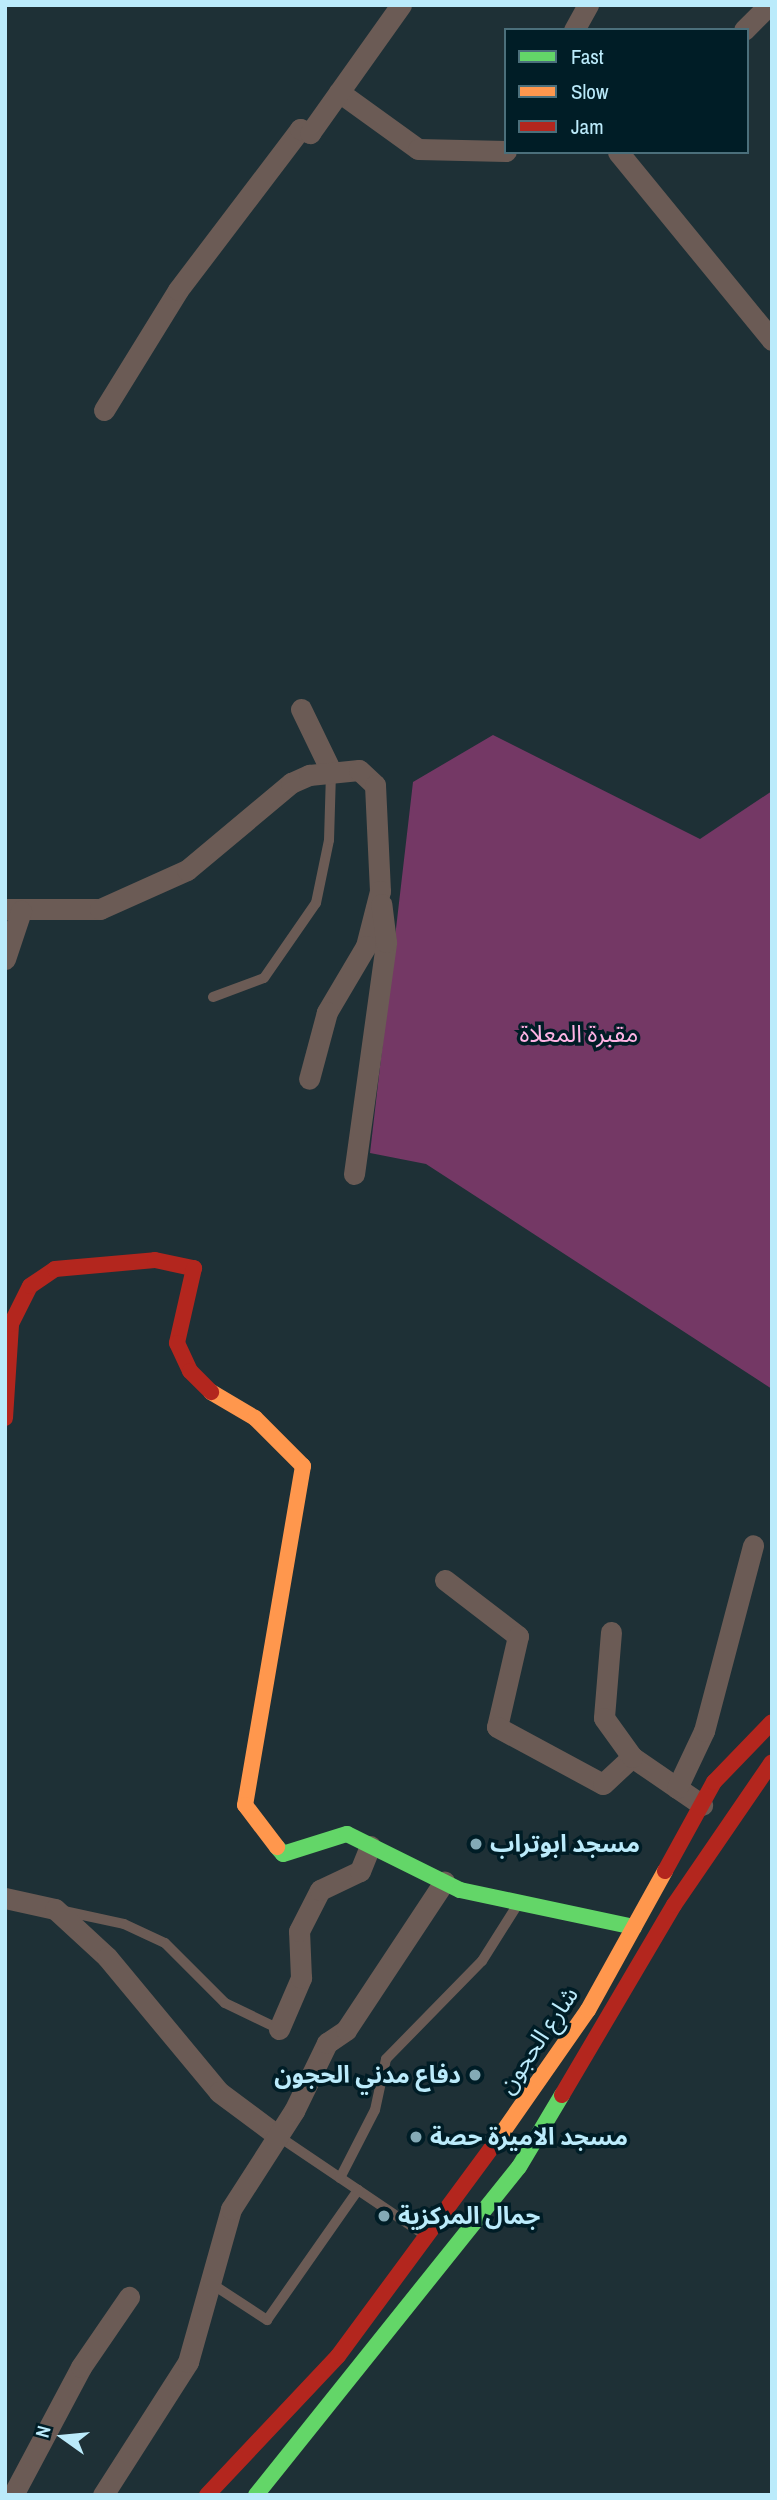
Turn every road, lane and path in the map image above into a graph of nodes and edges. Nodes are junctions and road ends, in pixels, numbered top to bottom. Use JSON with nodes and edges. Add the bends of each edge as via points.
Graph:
{"nodes":[{"id":1,"x":588,"y":5,"type":"edge"},
{"id":2,"x":769,"y":5,"type":"edge"},
{"id":3,"x":396,"y":8,"type":"edge"},
{"id":4,"x":575,"y":28,"type":"edge"},
{"id":5,"x":746,"y":28,"type":"edge"},
{"id":6,"x":339,"y":92,"type":"junction"},
{"id":7,"x":504,"y":151,"type":"edge"},
{"id":8,"x":620,"y":154,"type":"edge"},
{"id":9,"x":772,"y":340,"type":"edge"},
{"id":10,"x":104,"y":411,"type":"dead end"},
{"id":11,"x":301,"y":709,"type":"dead end"},
{"id":12,"x":331,"y":771,"type":"junction"},
{"id":13,"x":380,"y":891,"type":"junction"},
{"id":14,"x":13,"y":910,"type":"edge"},
{"id":15,"x":5,"y":960,"type":"edge"},
{"id":16,"x":213,"y":997,"type":"dead end"},
{"id":17,"x":309,"y":1079,"type":"dead end"},
{"id":18,"x":355,"y":1174,"type":"dead end"},
{"id":19,"x":5,"y":1418,"type":"edge"},
{"id":20,"x":753,"y":1545,"type":"dead end"},
{"id":21,"x":445,"y":1580,"type":"dead end"},
{"id":22,"x":611,"y":1632,"type":"dead end"},
{"id":23,"x":772,"y":1722,"type":"edge"},
{"id":24,"x":632,"y":1757,"type":"junction"},
{"id":25,"x":772,"y":1762,"type":"edge"},
{"id":26,"x":677,"y":1788,"type":"junction"},
{"id":27,"x":702,"y":1805,"type":"junction"},
{"id":28,"x":370,"y":1846,"type":"junction"},
{"id":29,"x":444,"y":1882,"type":"junction"},
{"id":30,"x":5,"y":1898,"type":"edge"},
{"id":31,"x":519,"y":1902,"type":"junction"},
{"id":32,"x":55,"y":1909,"type":"junction"},
{"id":33,"x":634,"y":1927,"type":"junction"},
{"id":34,"x":279,"y":2029,"type":"joint"},
{"id":35,"x":278,"y":2136,"type":"junction"},
{"id":36,"x":340,"y":2178,"type":"junction"},
{"id":37,"x":358,"y":2190,"type":"junction"},
{"id":38,"x":429,"y":2238,"type":"junction"},
{"id":39,"x":212,"y":2284,"type":"junction"},
{"id":40,"x":129,"y":2297,"type":"dead end"},
{"id":41,"x":13,"y":2495,"type":"edge"},
{"id":42,"x":103,"y":2495,"type":"edge"},
{"id":43,"x":207,"y":2495,"type":"edge"},
{"id":44,"x":256,"y":2495,"type":"edge"}],
"edges":[{"from":1,"to":4,"type":"street"},
{"from":2,"to":5,"type":"street"},
{"from":3,"to":6,"type":"street"},
{"from":6,"to":7,"type":"street","via":[[418,149]]},
{"from":6,"to":10,"type":"street","via":[[310,133],[300,129],[178,290]]},
{"from":8,"to":9,"type":"street"},
{"from":11,"to":12,"type":"street"},
{"from":12,"to":13,"type":"street","via":[[359,771],[376,785]]},
{"from":12,"to":14,"type":"street","via":[[290,783],[187,870],[100,909]]},
{"from":12,"to":16,"type":"lane","via":[[330,840],[316,903],[264,978]]},
{"from":13,"to":17,"type":"street","via":[[366,946],[327,1012]]},
{"from":13,"to":18,"type":"street","via":[[386,942]]},
{"from":14,"to":15,"type":"street"},
{"from":19,"to":28,"type":"main road","via":[[11,1324],[30,1286],[55,1269],[155,1259],[194,1268],[177,1343],[190,1371],[217,1398],[255,1418],[303,1466],[246,1805],[283,1854],[347,1834]]},
{"from":20,"to":26,"type":"street","via":[[704,1731]]},
{"from":21,"to":24,"type":"street","via":[[518,1636],[497,1727],[603,1784]]},
{"from":22,"to":24,"type":"street","via":[[604,1718]]},
{"from":23,"to":27,"type":"main road","name":"شارع الحجون","via":[[714,1782]]},
{"from":24,"to":26,"type":"street"},
{"from":25,"to":44,"type":"main road","name":"شارع الحجون","via":[[674,1905],[519,2166]]},
{"from":26,"to":27,"type":"street"},
{"from":27,"to":33,"type":"main road","name":"شارع الحجون"},
{"from":28,"to":29,"type":"main road"},
{"from":28,"to":34,"type":"street","via":[[360,1871],[320,1890],[299,1931],[301,1978]]},
{"from":29,"to":31,"type":"main road"},
{"from":29,"to":35,"type":"street","via":[[346,2030],[327,2043]]},
{"from":30,"to":32,"type":"street"},
{"from":31,"to":33,"type":"main road"},
{"from":31,"to":36,"type":"lane","via":[[482,1961],[386,2059],[375,2110]]},
{"from":32,"to":34,"type":"lane","via":[[124,1924],[164,1943],[225,2003]]},
{"from":32,"to":35,"type":"street","via":[[107,1956],[219,2092]]},
{"from":33,"to":38,"type":"main road","name":"شارع الحجون","via":[[588,2010]]},
{"from":35,"to":36,"type":"lane"},
{"from":35,"to":39,"type":"street","via":[[231,2208]]},
{"from":36,"to":37,"type":"lane"},
{"from":37,"to":38,"type":"lane"},
{"from":37,"to":39,"type":"lane","via":[[267,2320]]},
{"from":38,"to":43,"type":"main road","name":"شارع الحجون","via":[[338,2356]]},
{"from":39,"to":42,"type":"street","via":[[188,2362]]},
{"from":40,"to":41,"type":"street","via":[[81,2367]]}]}
